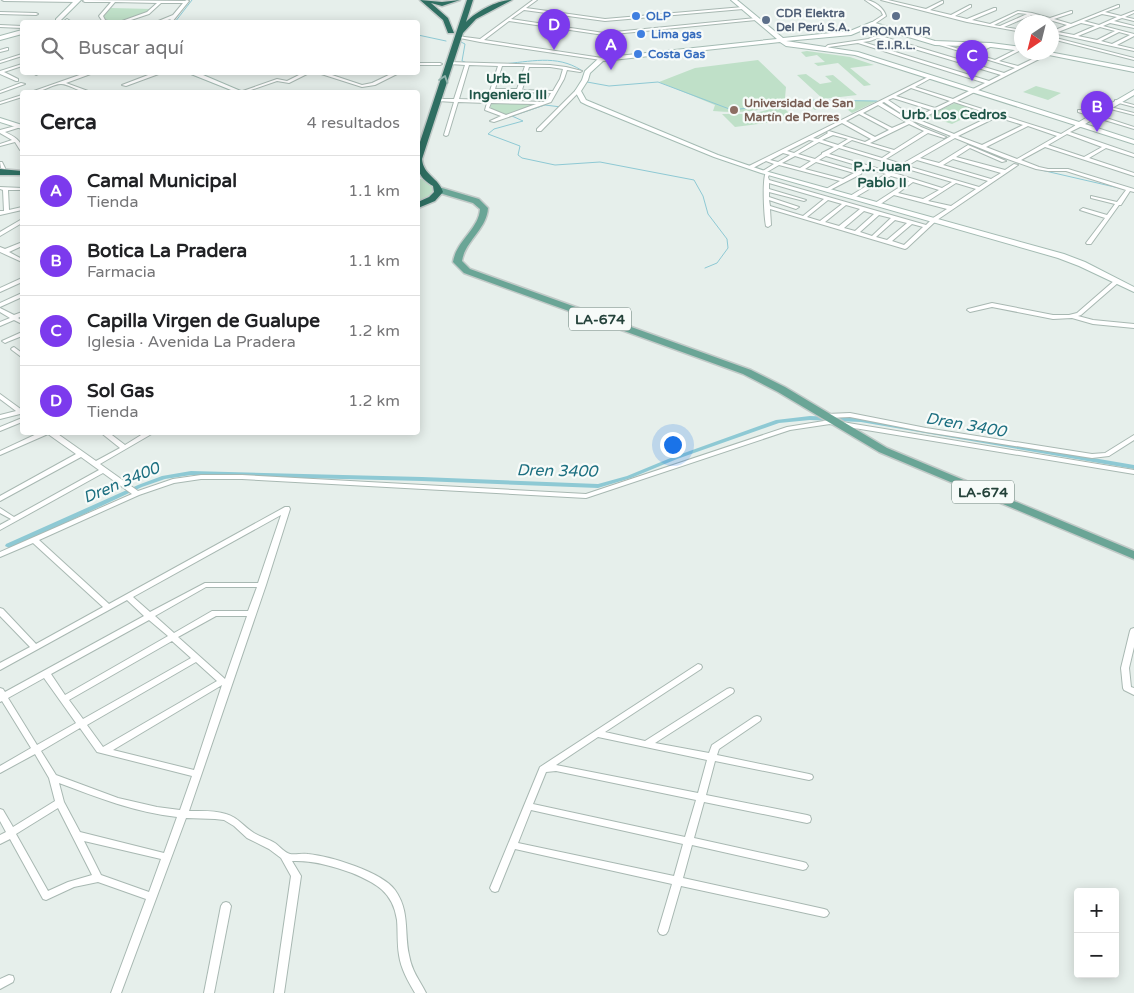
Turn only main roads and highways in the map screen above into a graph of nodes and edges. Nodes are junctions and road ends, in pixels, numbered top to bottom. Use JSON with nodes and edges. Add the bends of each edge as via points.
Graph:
{"nodes":[{"id":1,"x":423,"y":0,"type":"edge"},
{"id":2,"x":428,"y":0,"type":"edge"},
{"id":3,"x":457,"y":0,"type":"edge"},
{"id":4,"x":461,"y":0,"type":"edge"},
{"id":5,"x":501,"y":0,"type":"edge"},
{"id":6,"x":509,"y":0,"type":"edge"},
{"id":7,"x":476,"y":2,"type":"edge"},
{"id":8,"x":456,"y":34,"type":"junction"},
{"id":9,"x":420,"y":138,"type":"edge"},
{"id":10,"x":1,"y":170,"type":"edge"},
{"id":11,"x":420,"y":170,"type":"edge"},
{"id":12,"x":20,"y":175,"type":"edge"},
{"id":13,"x":420,"y":178,"type":"edge"},
{"id":14,"x":437,"y":186,"type":"junction"},
{"id":15,"x":457,"y":196,"type":"junction"},
{"id":16,"x":429,"y":202,"type":"junction"},
{"id":17,"x":420,"y":204,"type":"edge"},
{"id":18,"x":1134,"y":555,"type":"edge"}],
"edges":[{"from":1,"to":8,"type":"highway","via":[[446,20]]},
{"from":2,"to":3,"type":"highway","via":[[442,4]]},
{"from":4,"to":8,"type":"highway"},
{"from":5,"to":7,"type":"highway"},
{"from":6,"to":8,"type":"highway","via":[[474,18]]},
{"from":7,"to":8,"type":"highway"},
{"from":9,"to":8,"type":"highway","one_way":true,"via":[[438,100]]},
{"from":8,"to":9,"type":"highway","via":[[440,64]]},
{"from":10,"to":12,"type":"highway"},
{"from":11,"to":14,"type":"highway"},
{"from":13,"to":14,"type":"highway"},
{"from":14,"to":15,"type":"main road","number":"LA-674"},
{"from":14,"to":16,"type":"highway","via":[[436,197]]},
{"from":15,"to":16,"type":"main road"},
{"from":15,"to":18,"type":"main road","number":"LA-674","via":[[476,201],[484,211],[458,252],[457,262],[462,269],[747,372],[788,391],[866,441],[914,464]]},
{"from":16,"to":17,"type":"highway"}]}
